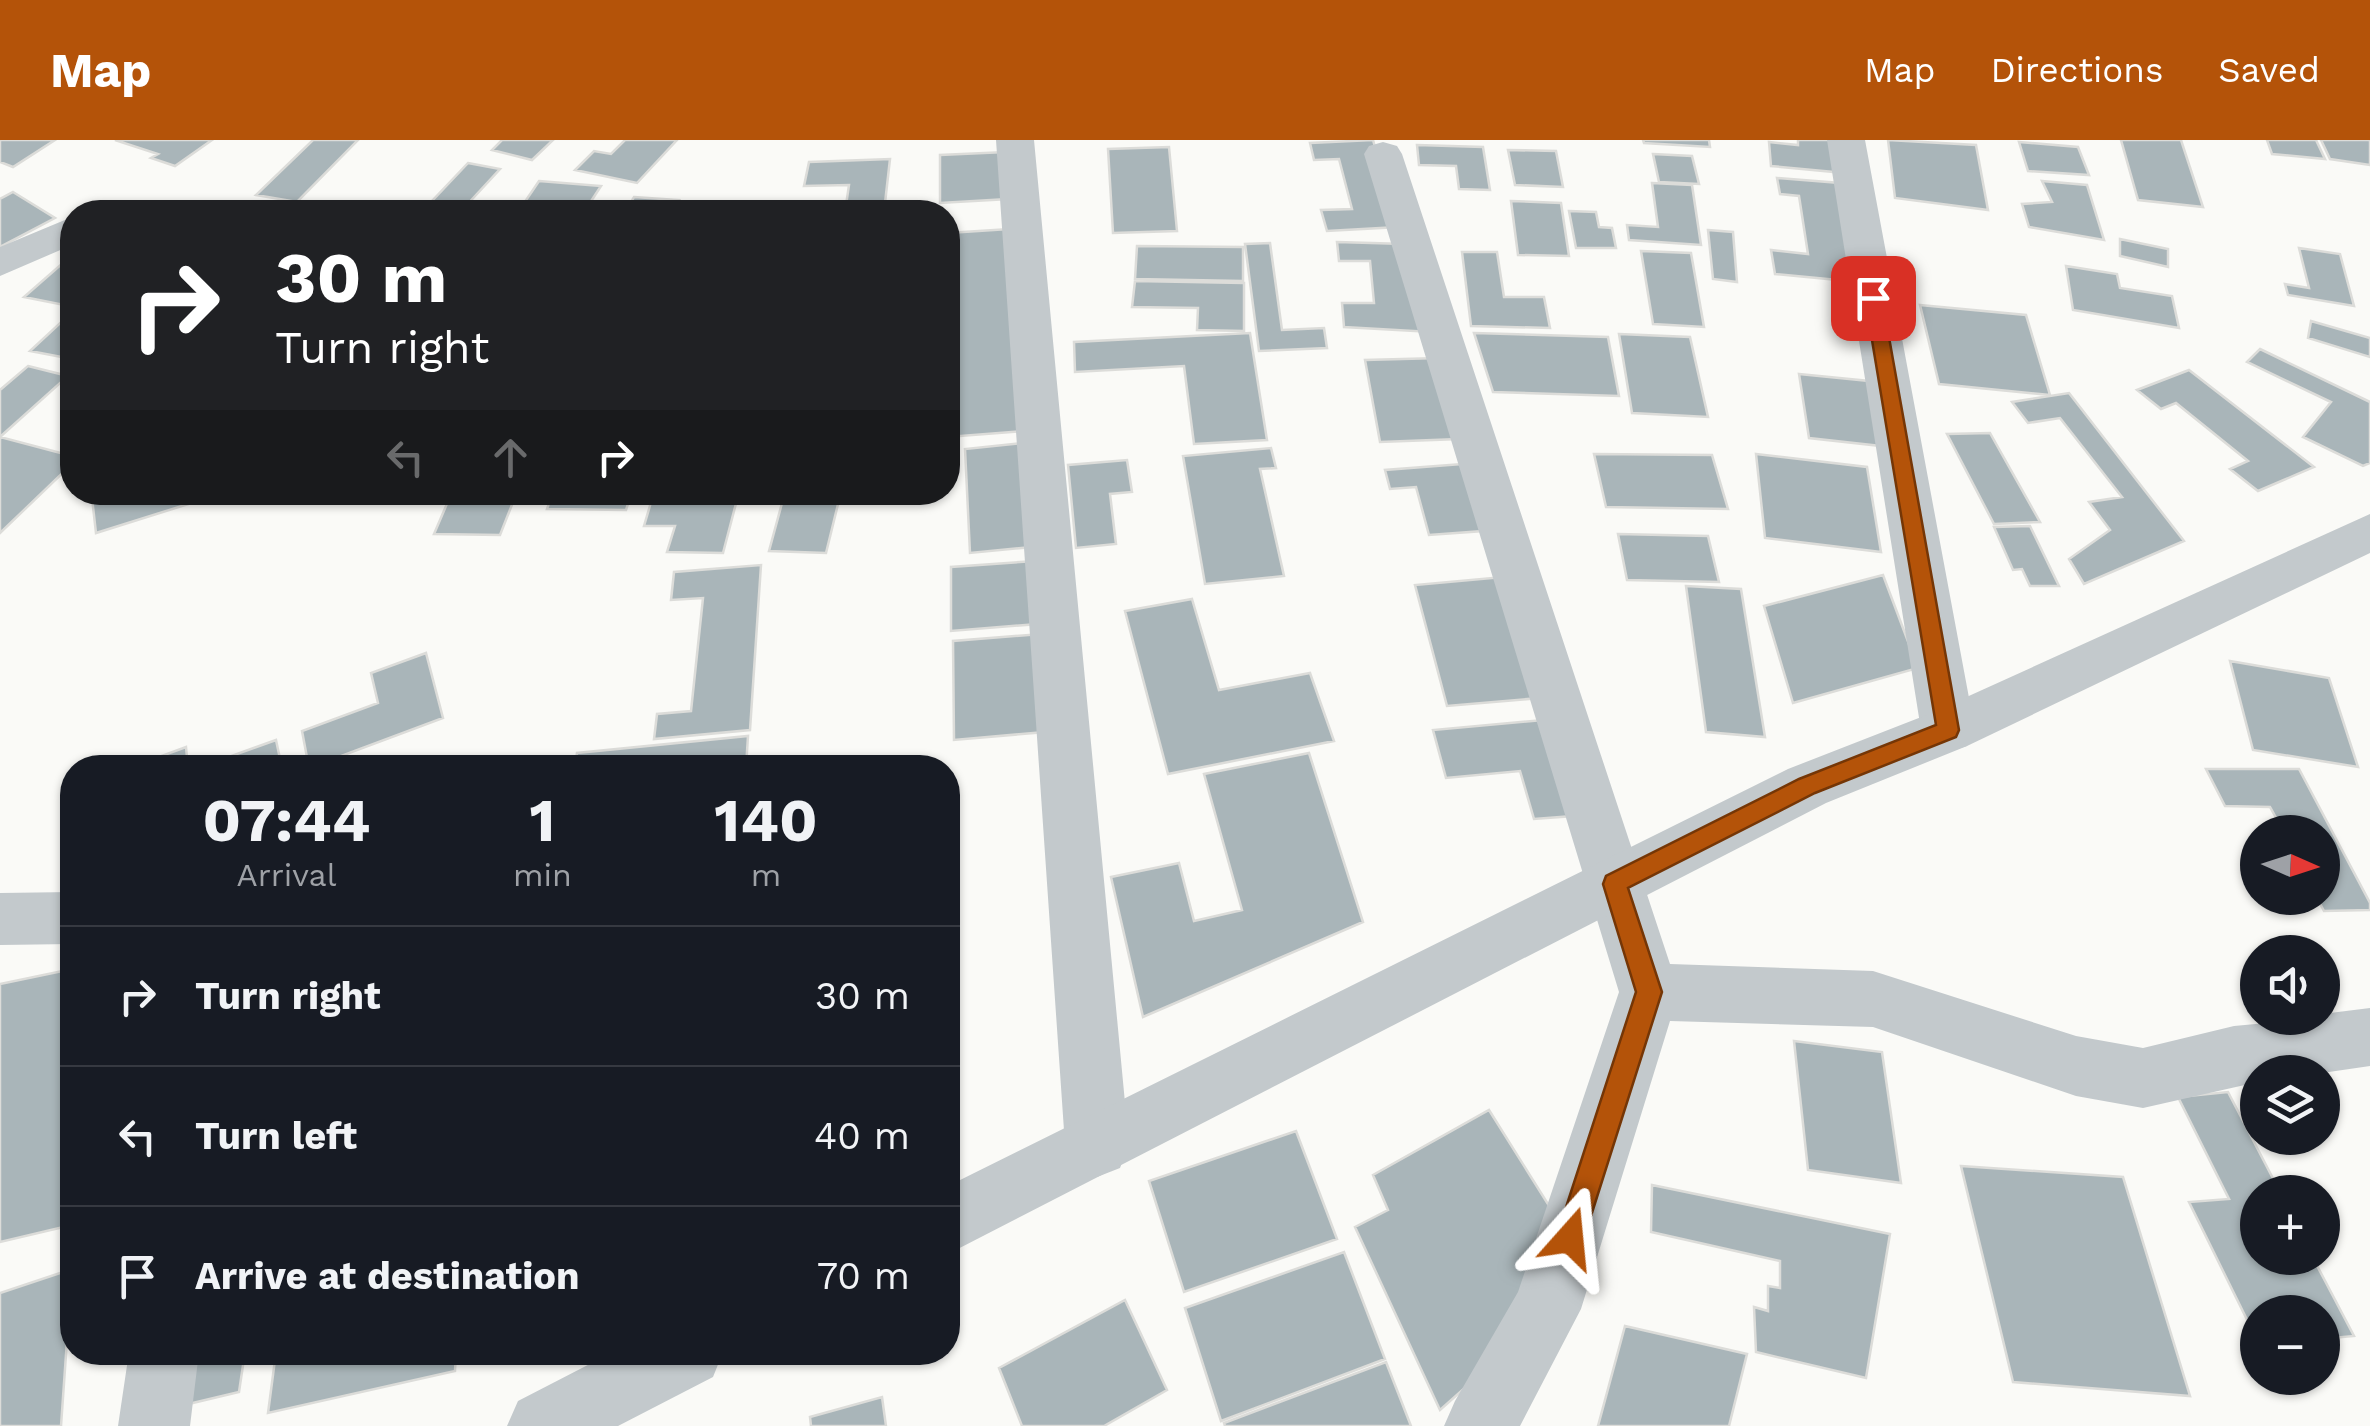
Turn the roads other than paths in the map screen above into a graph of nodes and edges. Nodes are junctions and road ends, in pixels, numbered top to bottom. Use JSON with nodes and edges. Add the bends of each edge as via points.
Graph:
{"nodes":[{"id":1,"x":1015,"y":140,"type":"edge"},
{"id":2,"x":1846,"y":140,"type":"edge"},
{"id":3,"x":1383,"y":154,"type":"dead end"},
{"id":4,"x":60,"y":236,"type":"edge"},
{"id":5,"x":0,"y":263,"type":"edge"},
{"id":6,"x":2370,"y":532,"type":"edge"},
{"id":7,"x":1948,"y":730,"type":"junction"},
{"id":8,"x":1614,"y":884,"type":"junction"},
{"id":9,"x":60,"y":918,"type":"edge"},
{"id":10,"x":0,"y":919,"type":"edge"},
{"id":11,"x":1649,"y":992,"type":"junction"},
{"id":12,"x":2370,"y":1037,"type":"edge"},
{"id":13,"x":1098,"y":1145,"type":"junction"},
{"id":14,"x":960,"y":1215,"type":"edge"},
{"id":15,"x":162,"y":1365,"type":"edge"},
{"id":16,"x":663,"y":1365,"type":"edge"},
{"id":17,"x":154,"y":1426,"type":"edge"},
{"id":18,"x":543,"y":1426,"type":"edge"},
{"id":19,"x":1480,"y":1426,"type":"edge"}],
"edges":[{"from":1,"to":13,"type":"street"},
{"from":2,"to":7,"type":"street"},
{"from":3,"to":8,"type":"street"},
{"from":4,"to":5,"type":"street"},
{"from":6,"to":7,"type":"street"},
{"from":7,"to":8,"type":"street","via":[[1807,786]]},
{"from":8,"to":11,"type":"street"},
{"from":8,"to":13,"type":"street"},
{"from":9,"to":10,"type":"street"},
{"from":11,"to":12,"type":"street","via":[[1873,999],[2076,1066],[2143,1078],[2234,1056]]},
{"from":11,"to":19,"type":"street","via":[[1548,1309]]},
{"from":13,"to":14,"type":"street"},
{"from":15,"to":17,"type":"street"},
{"from":16,"to":18,"type":"street"}]}
